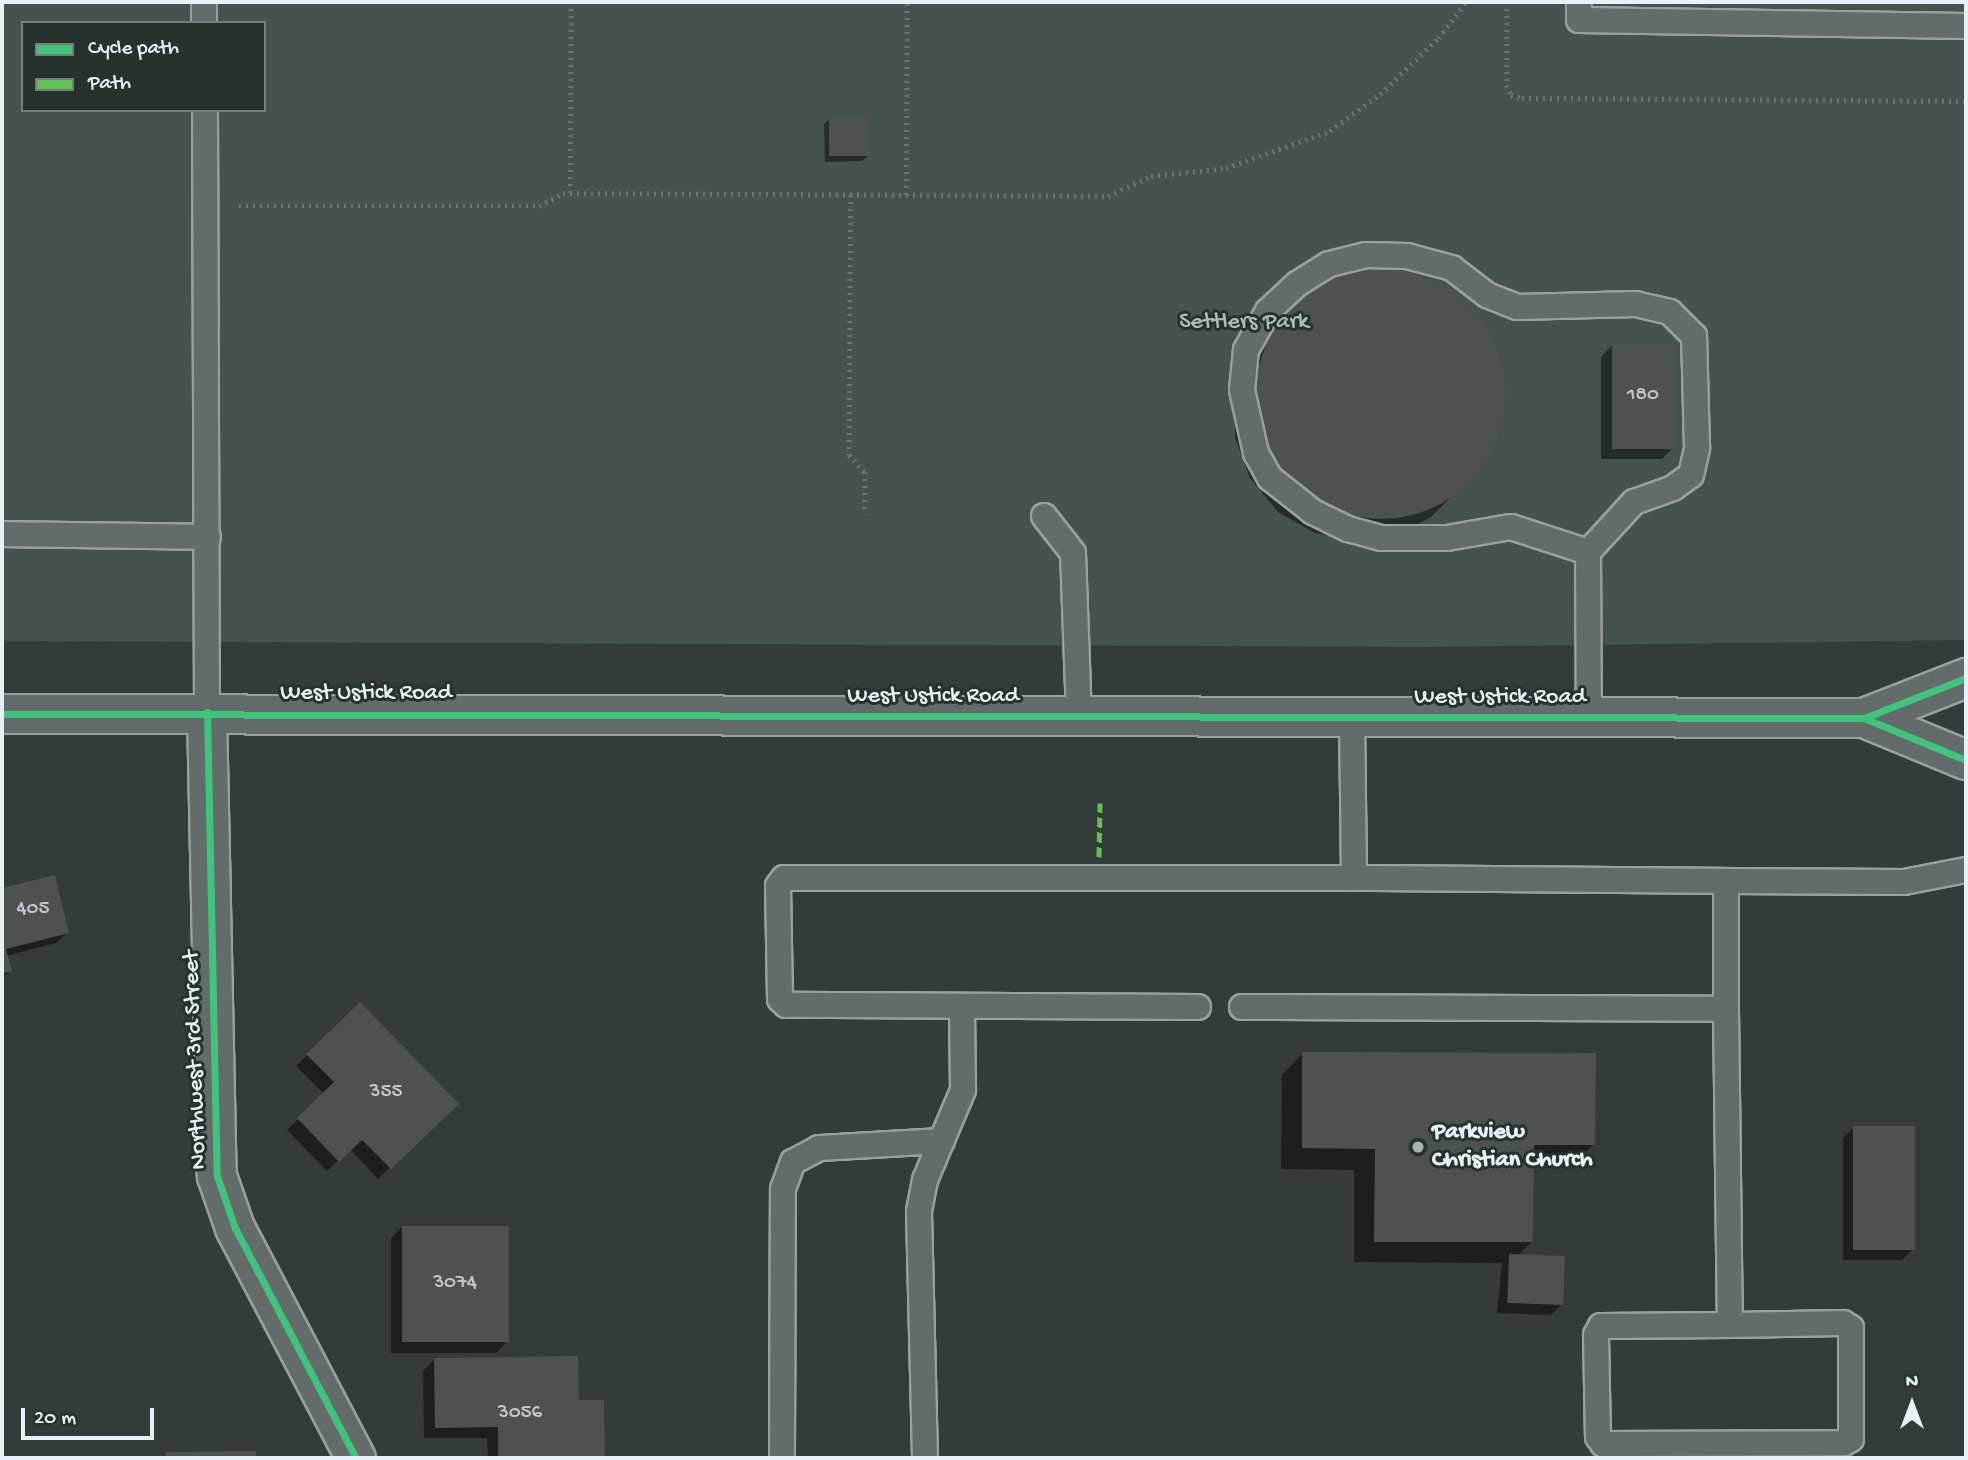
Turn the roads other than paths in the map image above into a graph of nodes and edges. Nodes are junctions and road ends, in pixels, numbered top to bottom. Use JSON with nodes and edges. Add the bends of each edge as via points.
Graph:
{"nodes":[{"id":1,"x":204,"y":2,"type":"edge"},
{"id":2,"x":1579,"y":2,"type":"edge"},
{"id":3,"x":204,"y":21,"type":"edge"},
{"id":4,"x":1966,"y":26,"type":"edge"},
{"id":5,"x":205,"y":112,"type":"edge"},
{"id":6,"x":1044,"y":516,"type":"dead end"},
{"id":7,"x":2,"y":534,"type":"edge"},
{"id":8,"x":208,"y":537,"type":"junction"},
{"id":9,"x":1588,"y":551,"type":"junction"},
{"id":10,"x":1966,"y":678,"type":"edge"},
{"id":11,"x":206,"y":712,"type":"junction"},
{"id":12,"x":2,"y":714,"type":"edge"},
{"id":13,"x":1079,"y":717,"type":"junction"},
{"id":14,"x":1352,"y":717,"type":"junction"},
{"id":15,"x":1589,"y":718,"type":"junction"},
{"id":16,"x":1864,"y":718,"type":"junction"},
{"id":17,"x":1966,"y":760,"type":"edge"},
{"id":18,"x":1966,"y":870,"type":"edge"},
{"id":19,"x":1354,"y":878,"type":"junction"},
{"id":20,"x":1726,"y":881,"type":"junction"},
{"id":21,"x":962,"y":1007,"type":"junction"},
{"id":22,"x":1198,"y":1007,"type":"dead end"},
{"id":23,"x":1242,"y":1007,"type":"dead end"},
{"id":24,"x":1726,"y":1009,"type":"junction"},
{"id":25,"x":942,"y":1141,"type":"junction"},
{"id":26,"x":1730,"y":1325,"type":"junction"},
{"id":27,"x":356,"y":1458,"type":"edge"},
{"id":28,"x":782,"y":1458,"type":"edge"},
{"id":29,"x":925,"y":1458,"type":"edge"}],
"edges":[{"from":1,"to":3,"type":"lane"},
{"from":2,"to":4,"type":"lane","via":[[1579,20]]},
{"from":5,"to":8,"type":"lane"},
{"from":6,"to":13,"type":"lane","via":[[1073,553]]},
{"from":7,"to":8,"type":"lane"},
{"from":8,"to":11,"type":"lane"},
{"from":9,"to":9,"type":"lane","via":[[1511,527],[1447,538],[1382,538],[1348,530],[1312,512],[1270,478],[1247,423],[1242,390],[1246,350],[1268,311],[1297,284],[1329,264],[1366,255],[1407,256],[1452,268],[1487,295],[1517,307],[1636,304],[1670,312],[1694,336],[1696,448],[1691,475],[1673,488],[1634,502]]},
{"from":9,"to":15,"type":"lane"},
{"from":10,"to":16,"type":"main road","name":"West Ustick Road"},
{"from":11,"to":12,"type":"main road","name":"West Ustick Road"},
{"from":11,"to":13,"type":"main road","name":"West Ustick Road"},
{"from":11,"to":27,"type":"main road","name":"Northwest 3rd Street","via":[[217,1176],[235,1228]]},
{"from":13,"to":14,"type":"main road","name":"West Ustick Road"},
{"from":14,"to":15,"type":"main road","name":"West Ustick Road"},
{"from":14,"to":19,"type":"lane"},
{"from":15,"to":16,"type":"main road","name":"West Ustick Road"},
{"from":16,"to":17,"type":"main road","name":"West Ustick Road"},
{"from":18,"to":20,"type":"lane","via":[[1905,882]]},
{"from":19,"to":20,"type":"lane"},
{"from":19,"to":21,"type":"lane","via":[[783,878],[778,886],[780,999],[786,1005]]},
{"from":20,"to":24,"type":"lane"},
{"from":21,"to":22,"type":"lane"},
{"from":21,"to":25,"type":"lane","via":[[963,1090]]},
{"from":23,"to":24,"type":"lane"},
{"from":24,"to":26,"type":"lane"},
{"from":25,"to":28,"type":"lane","via":[[819,1148],[793,1162],[783,1189]]},
{"from":25,"to":29,"type":"lane","via":[[919,1211]]},
{"from":26,"to":26,"type":"lane","via":[[1601,1326],[1596,1335],[1598,1424],[1603,1444],[1844,1443],[1851,1439],[1851,1328],[1843,1323]]}]}
